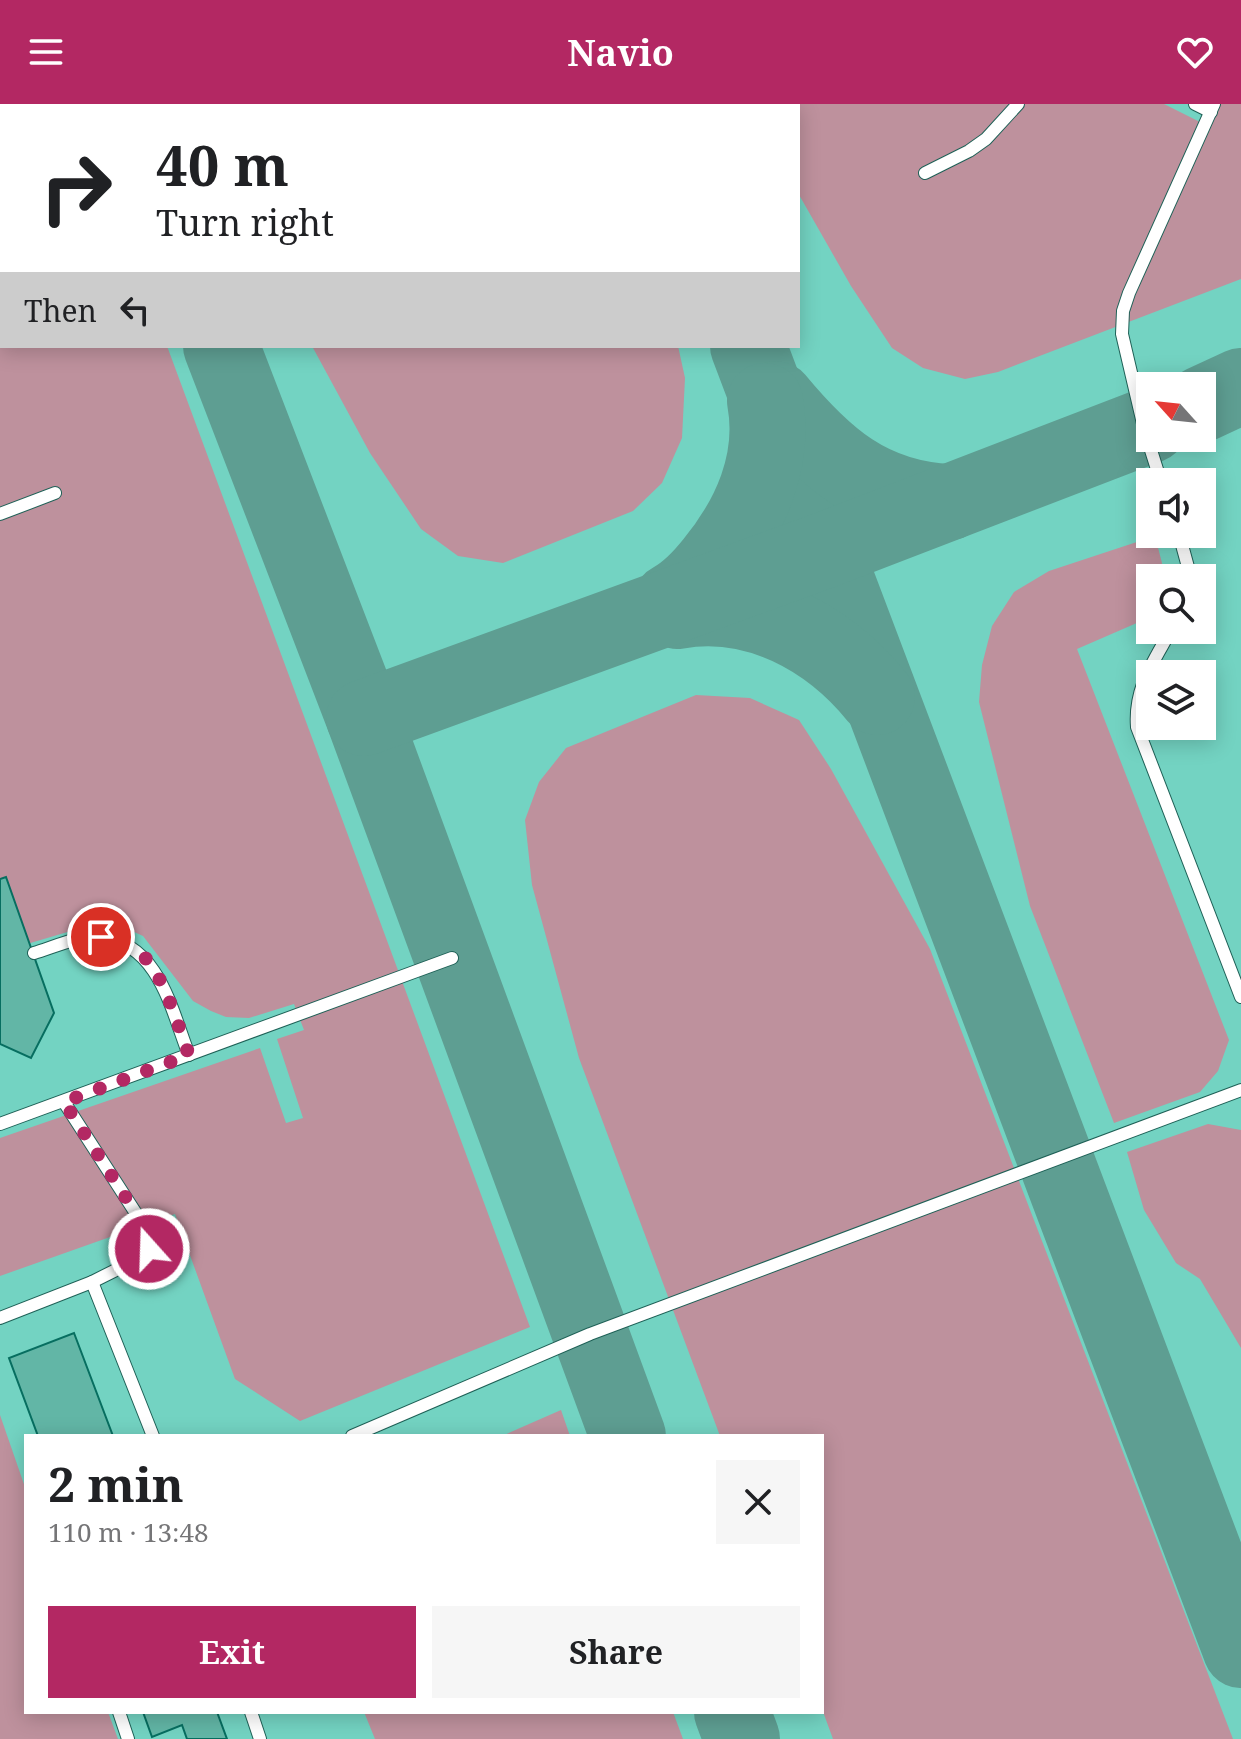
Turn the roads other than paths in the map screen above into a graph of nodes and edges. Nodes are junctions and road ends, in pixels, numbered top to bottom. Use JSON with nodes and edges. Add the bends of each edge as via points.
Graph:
{"nodes":[{"id":1,"x":1018,"y":104,"type":"edge"},
{"id":2,"x":1195,"y":104,"type":"edge"},
{"id":3,"x":1213,"y":108,"type":"edge"},
{"id":4,"x":925,"y":173,"type":"dead end"},
{"id":5,"x":1157,"y":468,"type":"edge"},
{"id":6,"x":55,"y":493,"type":"dead end"},
{"id":7,"x":0,"y":514,"type":"edge"},
{"id":8,"x":1164,"y":644,"type":"edge"},
{"id":9,"x":34,"y":953,"type":"dead end"},
{"id":10,"x":452,"y":958,"type":"dead end"},
{"id":11,"x":1241,"y":997,"type":"edge"},
{"id":12,"x":189,"y":1055,"type":"junction"},
{"id":13,"x":1241,"y":1090,"type":"edge"},
{"id":14,"x":64,"y":1102,"type":"junction"},
{"id":15,"x":0,"y":1124,"type":"edge"},
{"id":16,"x":92,"y":1282,"type":"junction"},
{"id":17,"x":0,"y":1318,"type":"edge"},
{"id":18,"x":152,"y":1434,"type":"edge"},
{"id":19,"x":357,"y":1434,"type":"edge"},
{"id":20,"x":120,"y":1714,"type":"edge"},
{"id":21,"x":252,"y":1714,"type":"edge"},
{"id":22,"x":128,"y":1739,"type":"edge"},
{"id":23,"x":260,"y":1739,"type":"edge"}],
"edges":[{"from":1,"to":4,"type":"lane","via":[[986,139]]},
{"from":2,"to":3,"type":"lane"},
{"from":3,"to":5,"type":"lane","via":[[1123,311],[1122,334]]},
{"from":6,"to":7,"type":"lane"},
{"from":8,"to":11,"type":"lane","via":[[1141,686],[1137,727]]},
{"from":9,"to":12,"type":"lane","via":[[101,937],[138,951],[159,979]]},
{"from":10,"to":12,"type":"lane"},
{"from":12,"to":14,"type":"lane"},
{"from":13,"to":19,"type":"lane","via":[[590,1334]]},
{"from":14,"to":15,"type":"lane"},
{"from":14,"to":16,"type":"lane","via":[[151,1241],[144,1256]]},
{"from":16,"to":17,"type":"lane"},
{"from":16,"to":18,"type":"lane"},
{"from":20,"to":22,"type":"lane"},
{"from":21,"to":23,"type":"lane"}]}
